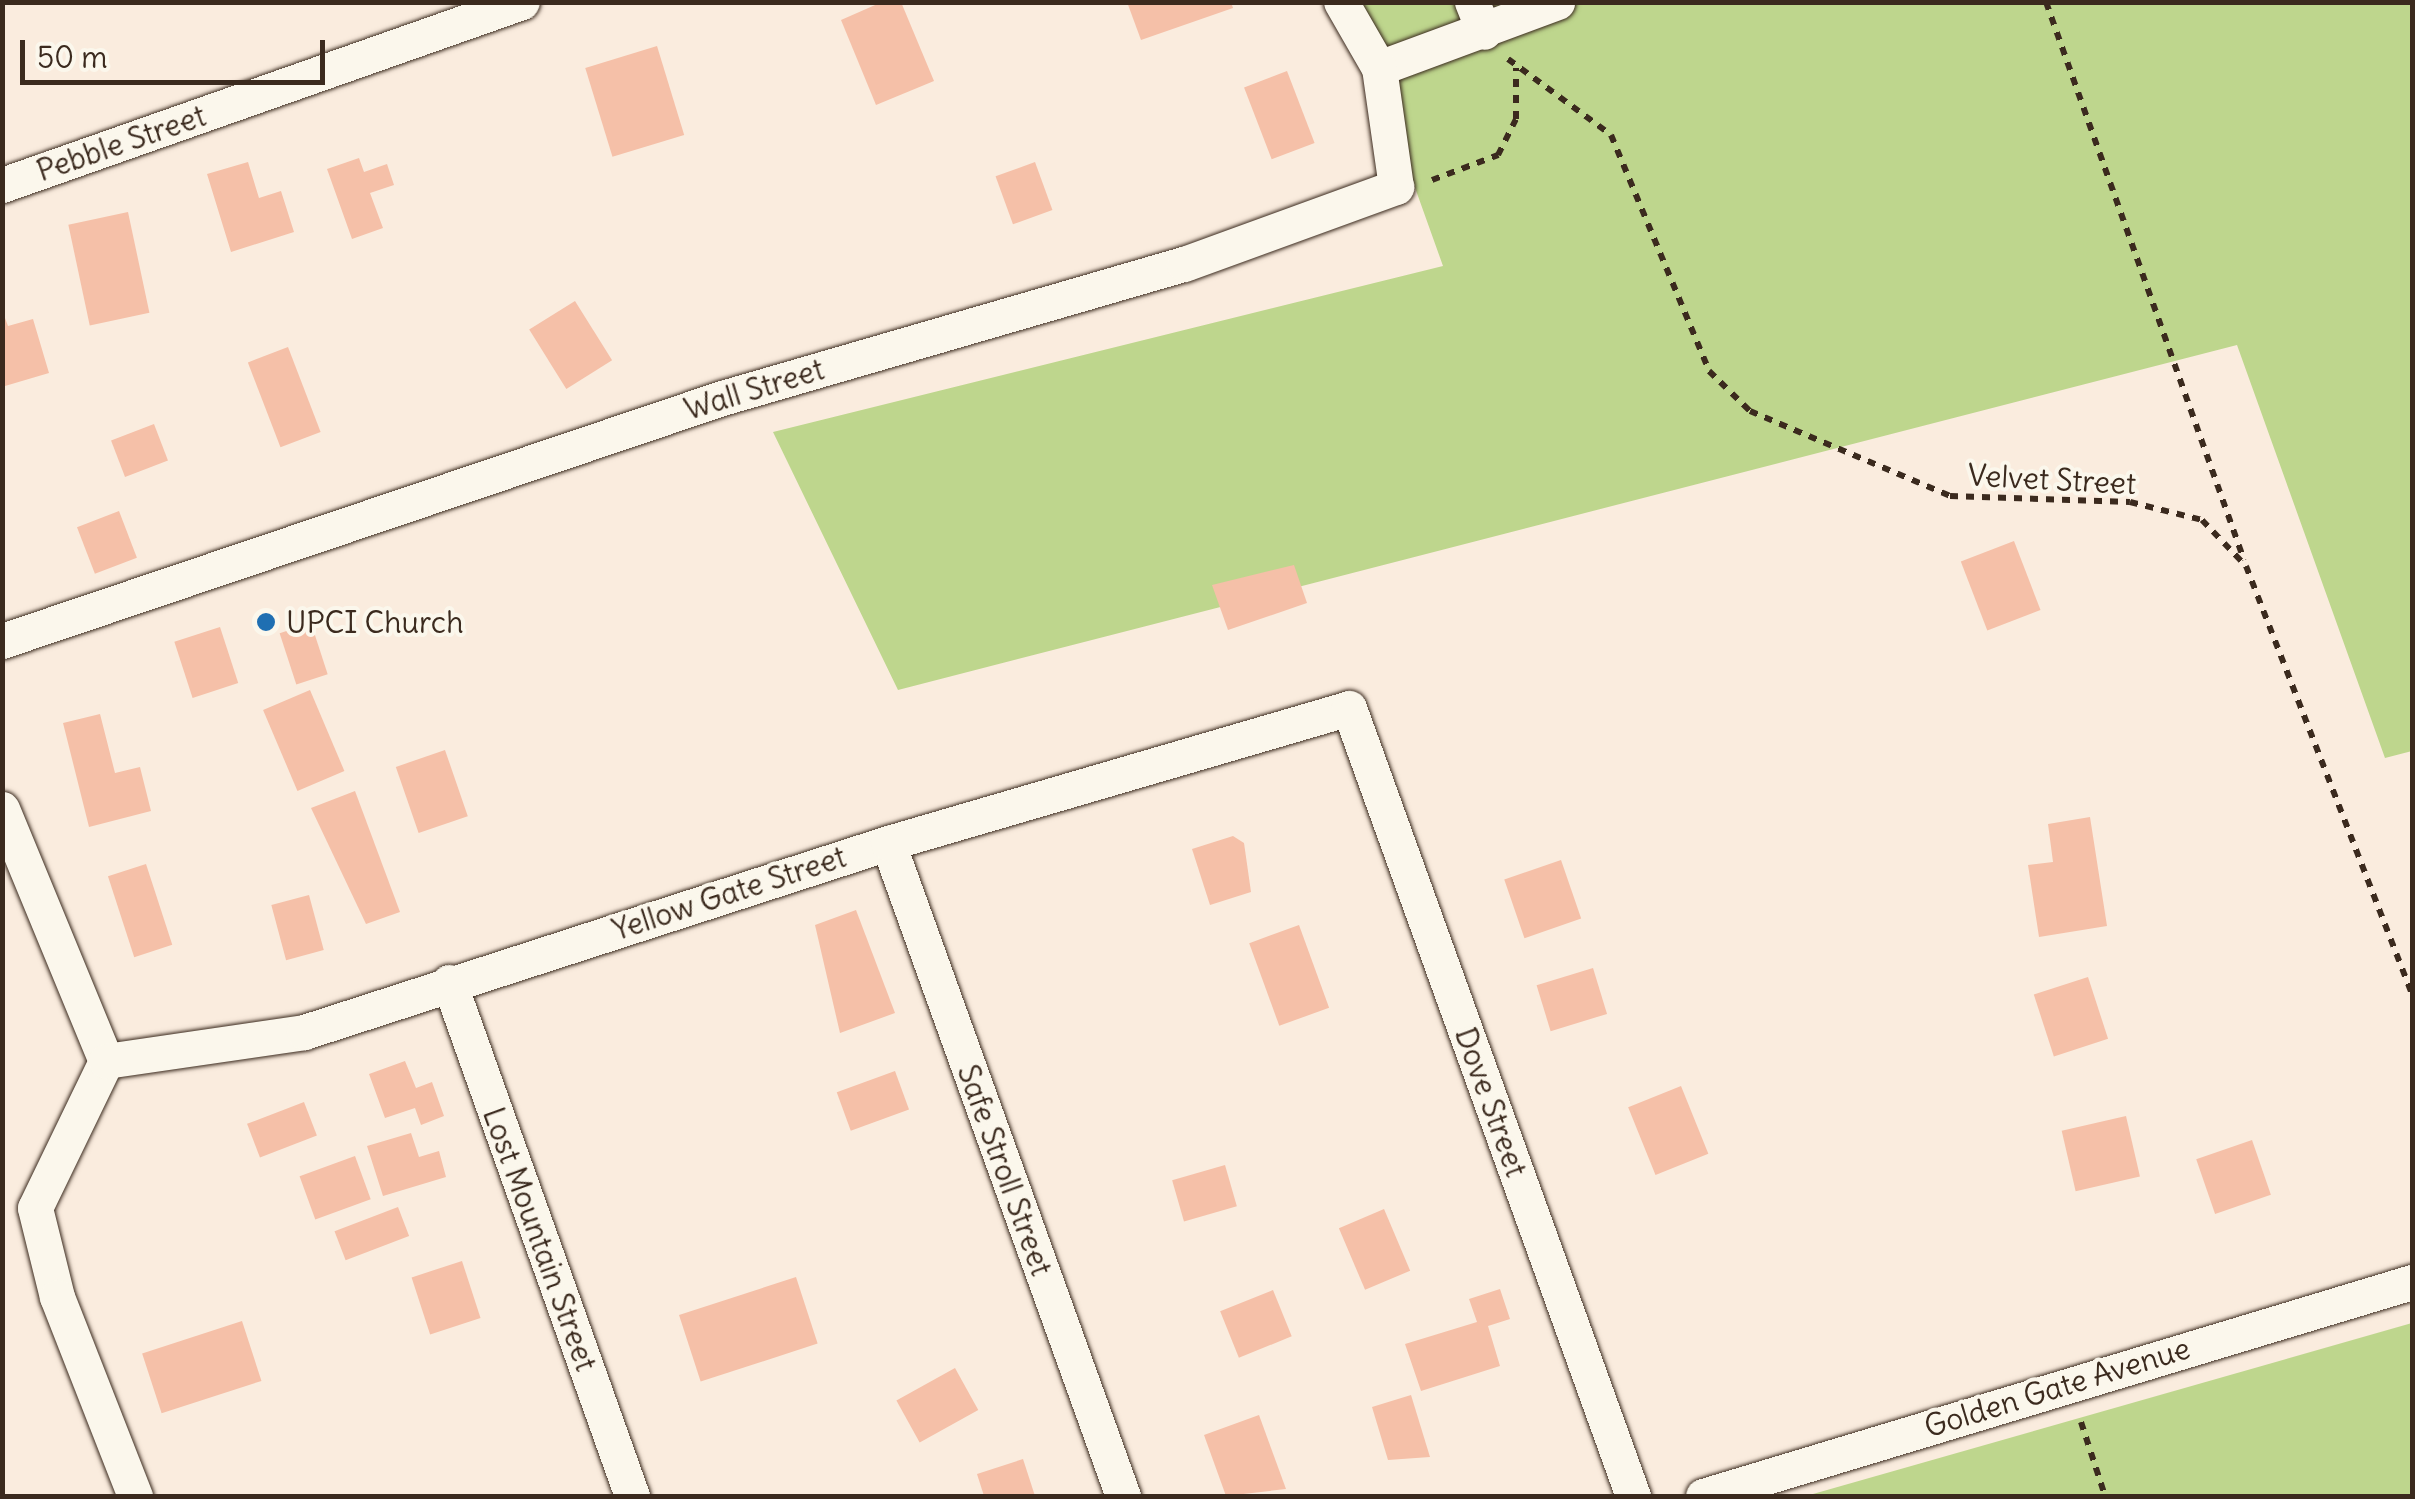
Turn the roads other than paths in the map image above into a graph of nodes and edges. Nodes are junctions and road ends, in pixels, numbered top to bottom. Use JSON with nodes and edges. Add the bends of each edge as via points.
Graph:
{"nodes":[{"id":1,"x":522,"y":2,"type":"edge"},
{"id":2,"x":1341,"y":2,"type":"edge"},
{"id":3,"x":1557,"y":2,"type":"edge"},
{"id":4,"x":1478,"y":17,"type":"edge"},
{"id":5,"x":1379,"y":68,"type":"junction"},
{"id":6,"x":2,"y":185,"type":"edge"},
{"id":7,"x":2,"y":642,"type":"edge"},
{"id":8,"x":1349,"y":708,"type":"joint"},
{"id":9,"x":2,"y":810,"type":"edge"},
{"id":10,"x":888,"y":843,"type":"junction"},
{"id":11,"x":448,"y":982,"type":"junction"},
{"id":12,"x":106,"y":1061,"type":"junction"},
{"id":13,"x":2412,"y":1282,"type":"edge"},
{"id":14,"x":135,"y":1496,"type":"edge"},
{"id":15,"x":632,"y":1496,"type":"edge"},
{"id":16,"x":1122,"y":1496,"type":"edge"},
{"id":17,"x":1633,"y":1496,"type":"edge"},
{"id":18,"x":1704,"y":1496,"type":"edge"}],
"edges":[{"from":1,"to":6,"type":"street","name":"Pebble Street"},
{"from":2,"to":5,"type":"street"},
{"from":3,"to":4,"type":"street"},
{"from":4,"to":5,"type":"street"},
{"from":5,"to":7,"type":"street","name":"Wall Street","via":[[1396,187],[1184,264],[722,398]]},
{"from":8,"to":10,"type":"street","name":"Yellow Gate Street"},
{"from":8,"to":17,"type":"street","name":"Dove Street"},
{"from":9,"to":12,"type":"street"},
{"from":10,"to":11,"type":"street","name":"Yellow Gate Street"},
{"from":10,"to":16,"type":"street","name":"Safe Stroll Street"},
{"from":11,"to":12,"type":"street","name":"Yellow Gate Street","via":[[304,1032]]},
{"from":11,"to":15,"type":"street","name":"Lost Mountain Street"},
{"from":12,"to":14,"type":"street","via":[[35,1208],[56,1297]]},
{"from":13,"to":18,"type":"street","name":"Golden Gate Avenue"}]}
